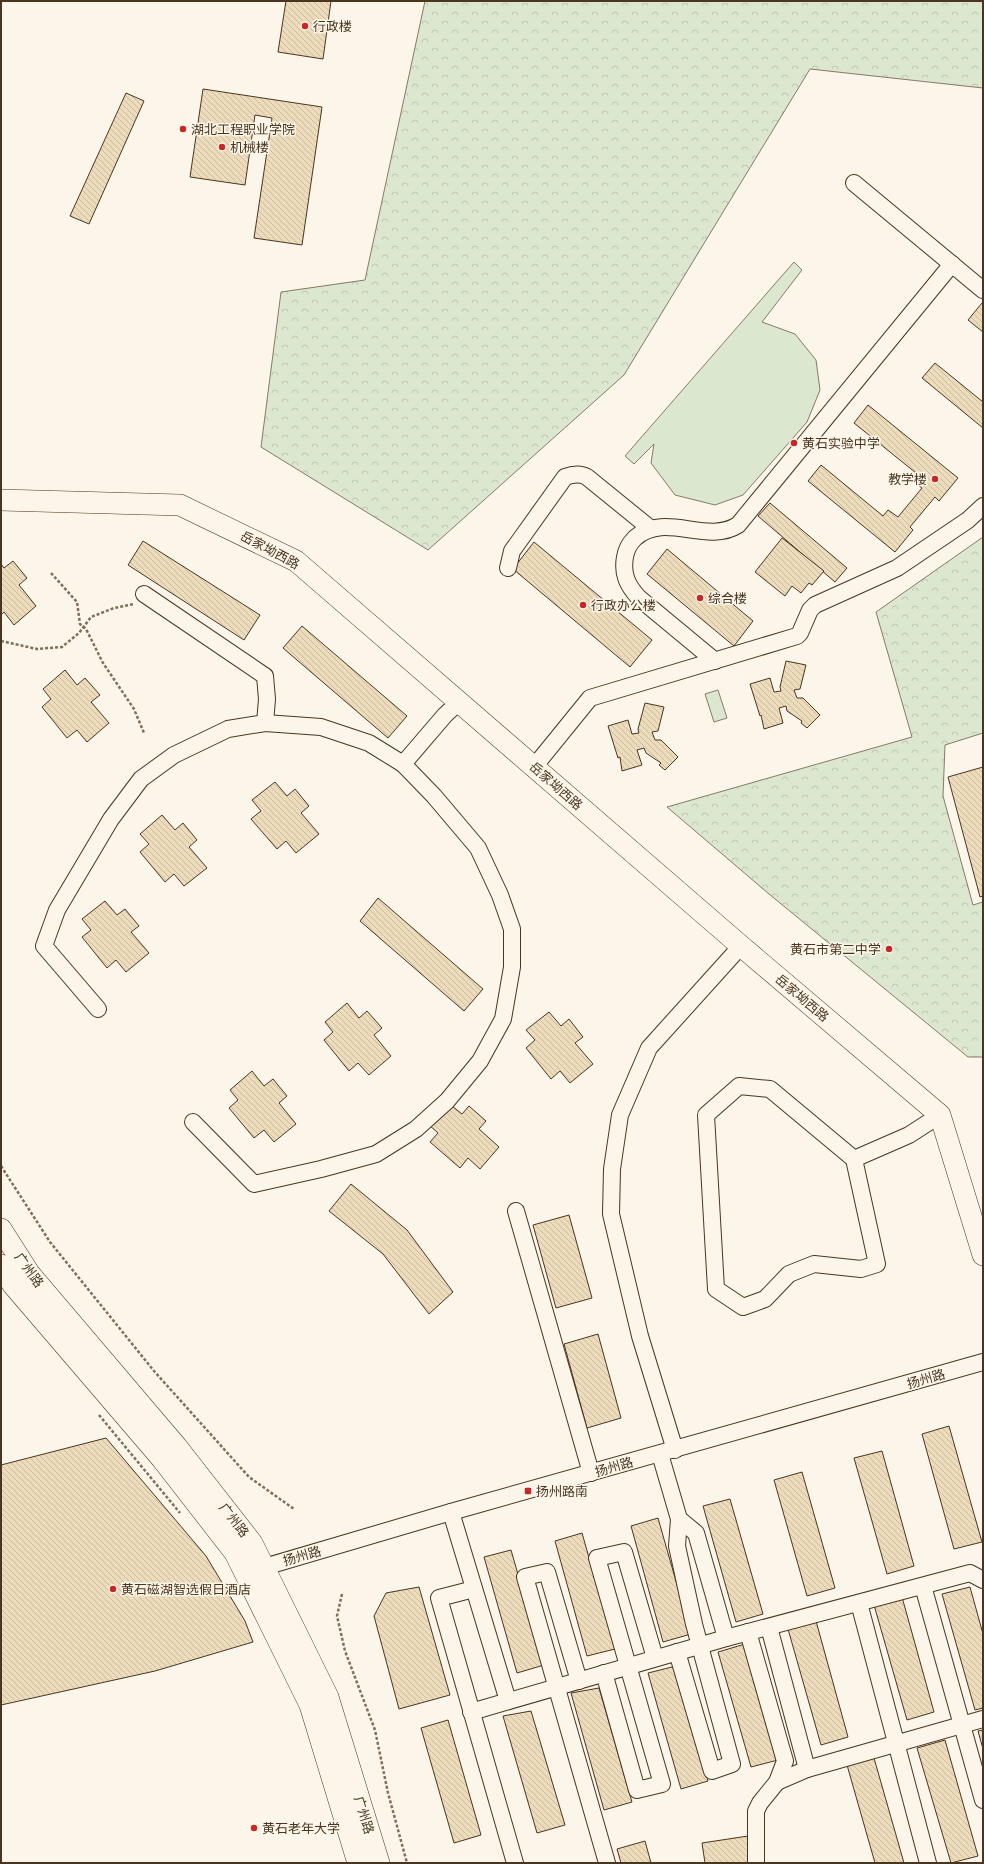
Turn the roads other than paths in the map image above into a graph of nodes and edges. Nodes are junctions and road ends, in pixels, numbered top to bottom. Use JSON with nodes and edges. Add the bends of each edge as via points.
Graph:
{"nodes":[{"id":1,"x":854,"y":183,"type":"dead end"},
{"id":2,"x":952,"y":264,"type":"junction"},
{"id":3,"x":983,"y":290,"type":"edge"},
{"id":4,"x":1,"y":500,"type":"edge"},
{"id":5,"x":983,"y":506,"type":"edge"},
{"id":6,"x":651,"y":529,"type":"junction"},
{"id":7,"x":508,"y":568,"type":"dead end"},
{"id":8,"x":144,"y":594,"type":"road end"},
{"id":9,"x":715,"y":661,"type":"junction"},
{"id":10,"x":459,"y":702,"type":"junction"},
{"id":11,"x":266,"y":723,"type":"junction"},
{"id":12,"x":403,"y":764,"type":"junction"},
{"id":13,"x":534,"y":767,"type":"junction"},
{"id":14,"x":741,"y":946,"type":"junction"},
{"id":15,"x":98,"y":1009,"type":"dead end"},
{"id":16,"x":940,"y":1115,"type":"junction"},
{"id":17,"x":193,"y":1122,"type":"dead end"},
{"id":18,"x":854,"y":1159,"type":"junction"},
{"id":19,"x":516,"y":1211,"type":"dead end"},
{"id":20,"x":1,"y":1229,"type":"edge"},
{"id":21,"x":983,"y":1256,"type":"edge"},
{"id":22,"x":1,"y":1265,"type":"edge"},
{"id":23,"x":983,"y":1362,"type":"edge"},
{"id":24,"x":667,"y":1452,"type":"junction"},
{"id":25,"x":591,"y":1473,"type":"junction"},
{"id":26,"x":451,"y":1512,"type":"junction"},
{"id":27,"x":679,"y":1519,"type":"junction"},
{"id":28,"x":265,"y":1567,"type":"junction"},
{"id":29,"x":245,"y":1573,"type":"junction"},
{"id":30,"x":983,"y":1580,"type":"edge"},
{"id":31,"x":923,"y":1586,"type":"junction"},
{"id":32,"x":474,"y":1589,"type":"junction"},
{"id":33,"x":859,"y":1603,"type":"junction"},
{"id":34,"x":769,"y":1627,"type":"junction"},
{"id":35,"x":748,"y":1632,"type":"junction"},
{"id":36,"x":726,"y":1638,"type":"junction"},
{"id":37,"x":701,"y":1645,"type":"junction"},
{"id":38,"x":678,"y":1652,"type":"junction"},
{"id":39,"x":655,"y":1658,"type":"junction"},
{"id":40,"x":629,"y":1666,"type":"junction"},
{"id":41,"x":604,"y":1673,"type":"junction"},
{"id":42,"x":579,"y":1681,"type":"junction"},
{"id":43,"x":558,"y":1687,"type":"junction"},
{"id":44,"x":508,"y":1701,"type":"junction"},
{"id":45,"x":471,"y":1712,"type":"junction"},
{"id":46,"x":983,"y":1720,"type":"edge"},
{"id":47,"x":962,"y":1726,"type":"junction"},
{"id":48,"x":897,"y":1745,"type":"junction"},
{"id":49,"x":807,"y":1769,"type":"junction"},
{"id":50,"x":777,"y":1782,"type":"junction"},
{"id":51,"x":983,"y":1800,"type":"edge"},
{"id":52,"x":358,"y":1863,"type":"edge"},
{"id":53,"x":379,"y":1863,"type":"edge"},
{"id":54,"x":515,"y":1863,"type":"edge"},
{"id":55,"x":607,"y":1863,"type":"edge"},
{"id":56,"x":756,"y":1863,"type":"edge"},
{"id":57,"x":928,"y":1863,"type":"edge"}],
"edges":[{"from":1,"to":2,"type":"street"},
{"from":2,"to":3,"type":"street"},
{"from":2,"to":6,"type":"street","via":[[738,525],[724,531],[713,532],[657,527]]},
{"from":4,"to":10,"type":"main road","name":"岳家坳西路","via":[[180,505],[296,561]]},
{"from":5,"to":9,"type":"street","via":[[968,520],[897,568],[815,605],[797,636]]},
{"from":6,"to":7,"type":"street","via":[[587,477],[572,475],[565,477],[512,551]]},
{"from":6,"to":9,"type":"street","via":[[640,534],[626,551],[623,564],[628,586]]},
{"from":8,"to":11,"type":"street","via":[[265,676],[268,699]]},
{"from":9,"to":13,"type":"street","via":[[590,698]]},
{"from":10,"to":12,"type":"street"},
{"from":10,"to":13,"type":"main road","name":"岳家坳西路"},
{"from":11,"to":12,"type":"street","via":[[321,727],[369,743]]},
{"from":11,"to":15,"type":"street","via":[[228,729],[174,755],[141,779],[87,857],[57,910],[44,946]]},
{"from":12,"to":17,"type":"street","via":[[478,848],[500,894],[512,929],[512,967],[503,1019],[480,1061],[447,1101],[416,1129],[376,1154],[321,1170],[254,1184]]},
{"from":13,"to":14,"type":"main road","name":"岳家坳西路"},
{"from":14,"to":16,"type":"main road","name":"岳家坳西路"},
{"from":14,"to":24,"type":"street","via":[[649,1048],[620,1115],[612,1169],[611,1214]]},
{"from":16,"to":18,"type":"street","via":[[910,1135]]},
{"from":16,"to":21,"type":"main road"},
{"from":18,"to":18,"type":"street","via":[[770,1089],[739,1086],[706,1115],[716,1289],[743,1307],[765,1299],[789,1274],[814,1264],[861,1269],[877,1264]]},
{"from":19,"to":25,"type":"street"},
{"from":20,"to":28,"type":"main road","name":"广州路","via":[[29,1273],[177,1447],[252,1542]]},
{"from":22,"to":29,"type":"main road","name":"广州路","via":[[13,1285],[162,1459],[235,1553]]},
{"from":23,"to":24,"type":"street","name":"扬州路"},
{"from":24,"to":25,"type":"street","name":"扬州路"},
{"from":24,"to":27,"type":"street"},
{"from":25,"to":26,"type":"street","name":"扬州路"},
{"from":26,"to":28,"type":"street","name":"扬州路"},
{"from":26,"to":32,"type":"street"},
{"from":27,"to":36,"type":"street","via":[[696,1533]]},
{"from":27,"to":37,"type":"street","via":[[677,1546]]},
{"from":28,"to":29,"type":"street","name":"扬州路"},
{"from":28,"to":53,"type":"main road","name":"广州路","via":[[328,1697]]},
{"from":29,"to":52,"type":"main road","name":"广州路","via":[[310,1705]]},
{"from":30,"to":31,"type":"street","via":[[970,1573]]},
{"from":31,"to":33,"type":"street"},
{"from":31,"to":47,"type":"street"},
{"from":32,"to":44,"type":"street"},
{"from":32,"to":45,"type":"street","via":[[439,1598]]},
{"from":33,"to":34,"type":"street"},
{"from":33,"to":48,"type":"street"},
{"from":34,"to":35,"type":"street"},
{"from":34,"to":49,"type":"street"},
{"from":35,"to":36,"type":"street"},
{"from":35,"to":50,"type":"street","via":[[786,1760]]},
{"from":36,"to":37,"type":"street"},
{"from":37,"to":38,"type":"street"},
{"from":37,"to":38,"type":"street","via":[[732,1764],[712,1771]]},
{"from":38,"to":39,"type":"street"},
{"from":39,"to":40,"type":"street"},
{"from":39,"to":40,"type":"street","via":[[624,1552],[596,1558]]},
{"from":40,"to":41,"type":"street"},
{"from":40,"to":41,"type":"street","via":[[662,1784],[637,1790]]},
{"from":41,"to":42,"type":"street"},
{"from":42,"to":43,"type":"street"},
{"from":42,"to":43,"type":"street","via":[[547,1572],[526,1577]]},
{"from":43,"to":44,"type":"street"},
{"from":43,"to":55,"type":"street"},
{"from":44,"to":45,"type":"street"},
{"from":45,"to":54,"type":"street"},
{"from":46,"to":47,"type":"street"},
{"from":47,"to":48,"type":"street"},
{"from":47,"to":51,"type":"street"},
{"from":48,"to":49,"type":"street"},
{"from":48,"to":57,"type":"street"},
{"from":49,"to":50,"type":"street"},
{"from":50,"to":56,"type":"street","via":[[756,1811]]}]}
